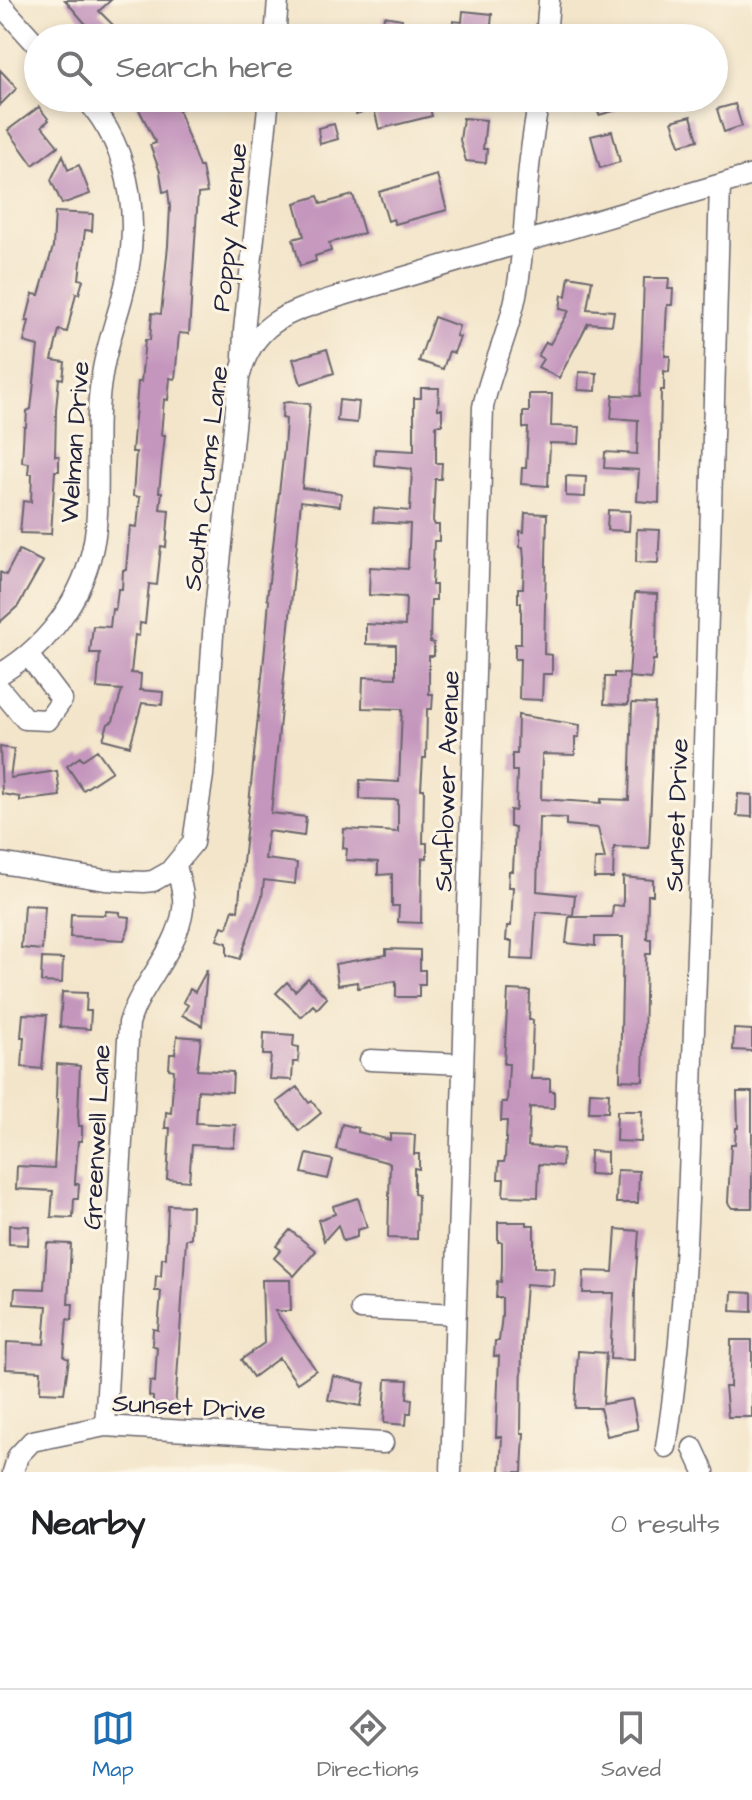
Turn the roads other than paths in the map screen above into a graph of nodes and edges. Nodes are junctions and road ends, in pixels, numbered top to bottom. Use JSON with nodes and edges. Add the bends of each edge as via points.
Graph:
{"nodes":[{"id":1,"x":278,"y":0,"type":"edge"},
{"id":2,"x":549,"y":0,"type":"edge"},
{"id":3,"x":0,"y":4,"type":"edge"},
{"id":4,"x":276,"y":24,"type":"edge"},
{"id":5,"x":547,"y":24,"type":"edge"},
{"id":6,"x":24,"y":31,"type":"edge"},
{"id":7,"x":95,"y":112,"type":"edge"},
{"id":8,"x":267,"y":112,"type":"edge"},
{"id":9,"x":537,"y":112,"type":"edge"},
{"id":10,"x":752,"y":175,"type":"edge"},
{"id":11,"x":720,"y":185,"type":"junction"},
{"id":12,"x":524,"y":244,"type":"junction"},
{"id":13,"x":243,"y":362,"type":"junction"},
{"id":14,"x":28,"y":655,"type":"junction"},
{"id":15,"x":0,"y":674,"type":"edge"},
{"id":16,"x":0,"y":689,"type":"edge"},
{"id":17,"x":0,"y":863,"type":"edge"},
{"id":18,"x":176,"y":865,"type":"junction"},
{"id":19,"x":370,"y":1060,"type":"dead end"},
{"id":20,"x":463,"y":1064,"type":"junction"},
{"id":21,"x":361,"y":1309,"type":"dead end"},
{"id":22,"x":456,"y":1314,"type":"junction"},
{"id":23,"x":105,"y":1426,"type":"junction"},
{"id":24,"x":383,"y":1443,"type":"dead end"},
{"id":25,"x":666,"y":1447,"type":"dead end"},
{"id":26,"x":693,"y":1448,"type":"dead end"},
{"id":27,"x":13,"y":1472,"type":"edge"},
{"id":28,"x":451,"y":1472,"type":"edge"},
{"id":29,"x":704,"y":1472,"type":"edge"}],
"edges":[{"from":1,"to":4,"type":"street"},
{"from":2,"to":5,"type":"street"},
{"from":3,"to":6,"type":"street"},
{"from":7,"to":14,"type":"street","name":"Welman Drive","via":[[121,157],[133,212],[132,243],[101,375],[91,555],[70,605]]},
{"from":8,"to":13,"type":"street","name":"Poppy Avenue"},
{"from":9,"to":12,"type":"street","name":"Sunflower Avenue"},
{"from":10,"to":11,"type":"street","name":"South Crums Lane"},
{"from":11,"to":12,"type":"street","name":"South Crums Lane"},
{"from":11,"to":25,"type":"street","name":"Sunset Drive","via":[[687,1191]]},
{"from":12,"to":13,"type":"street","name":"South Crums Lane","via":[[284,317],[254,339]]},
{"from":12,"to":20,"type":"street","name":"Sunflower Avenue","via":[[516,297],[483,407]]},
{"from":13,"to":18,"type":"street","name":"South Crums Lane","via":[[197,825],[193,843]]},
{"from":14,"to":15,"type":"street","name":"Welman Drive"},
{"from":14,"to":16,"type":"street","via":[[62,700],[48,720],[25,719]]},
{"from":17,"to":18,"type":"street","via":[[135,882],[153,881]]},
{"from":18,"to":23,"type":"street","name":"Greenwell Lane","via":[[183,900],[178,931],[134,1005],[129,1023]]},
{"from":19,"to":20,"type":"street"},
{"from":20,"to":22,"type":"street","name":"Sunflower Avenue"},
{"from":21,"to":22,"type":"street"},
{"from":22,"to":28,"type":"street","name":"Sunflower Avenue"},
{"from":23,"to":24,"type":"street","name":"Sunset Drive"},
{"from":23,"to":27,"type":"street","name":"Sunset Drive","via":[[32,1441],[18,1456]]},
{"from":26,"to":29,"type":"street"}]}
